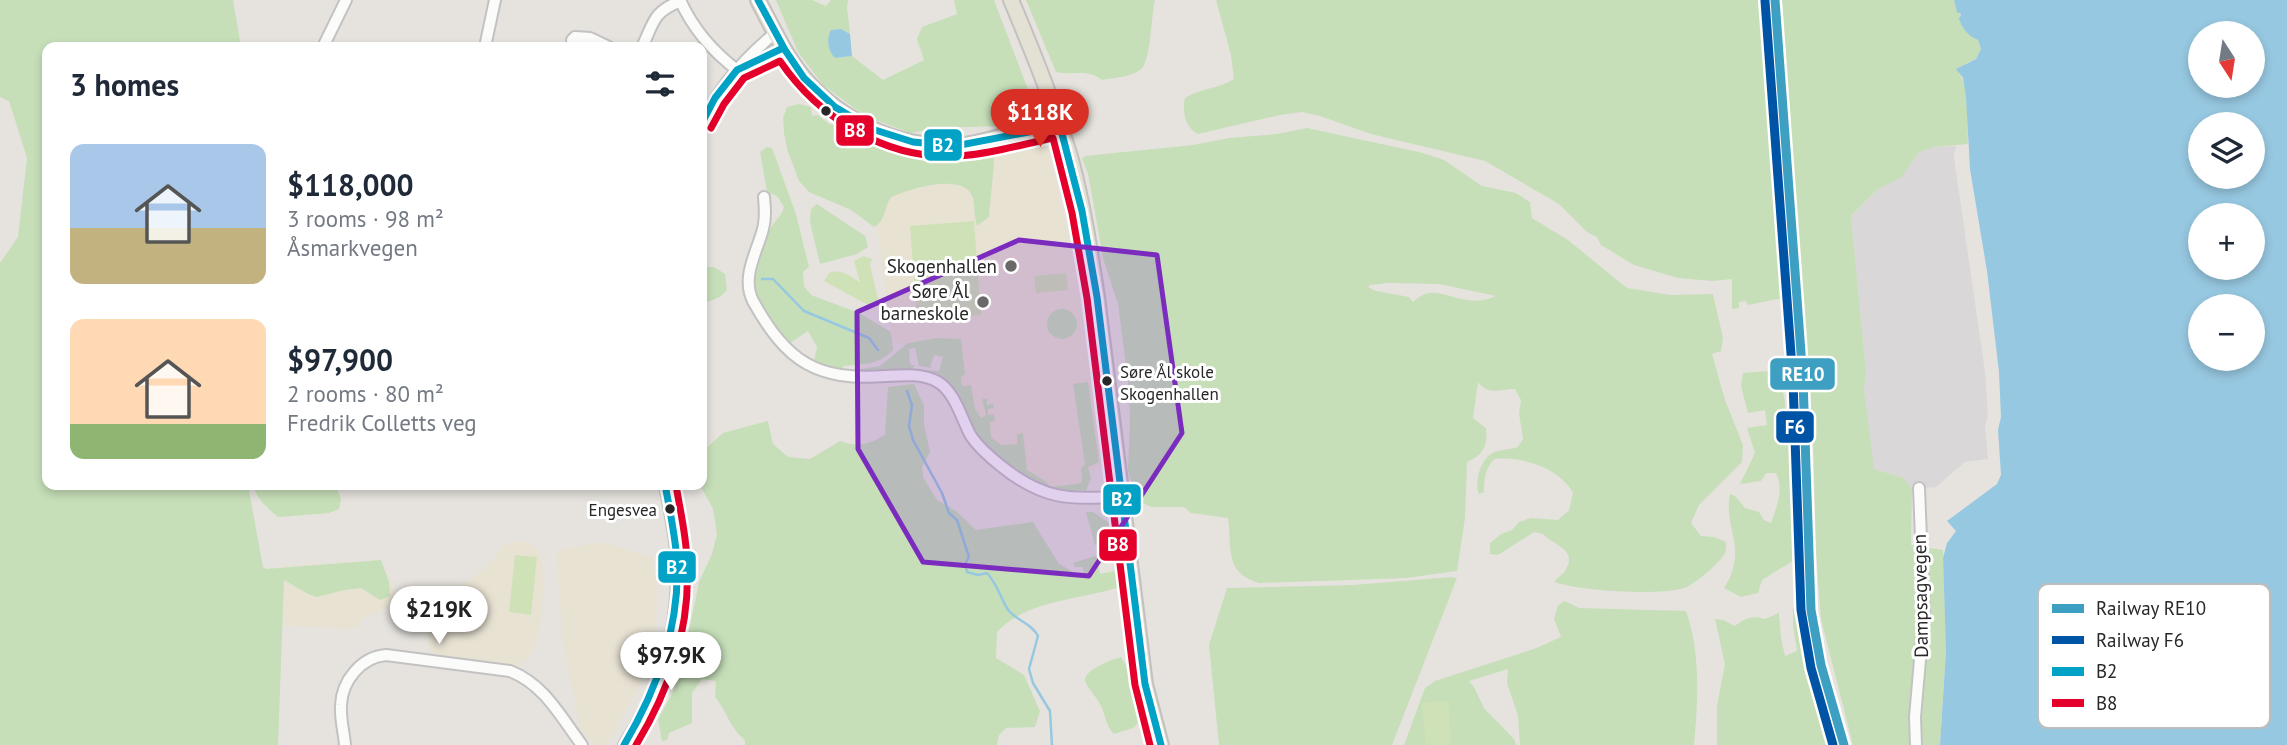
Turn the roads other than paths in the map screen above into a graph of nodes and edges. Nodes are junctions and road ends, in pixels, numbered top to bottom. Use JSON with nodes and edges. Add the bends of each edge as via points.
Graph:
{"nodes":[{"id":1,"x":346,"y":0,"type":"edge"},
{"id":2,"x":495,"y":0,"type":"edge"},
{"id":3,"x":758,"y":0,"type":"edge"},
{"id":4,"x":1011,"y":0,"type":"edge"},
{"id":5,"x":680,"y":1,"type":"edge"},
{"id":6,"x":775,"y":33,"type":"junction"},
{"id":7,"x":572,"y":40,"type":"dead end"},
{"id":8,"x":325,"y":42,"type":"edge"},
{"id":9,"x":486,"y":42,"type":"edge"},
{"id":10,"x":597,"y":42,"type":"edge"},
{"id":11,"x":644,"y":42,"type":"edge"},
{"id":12,"x":706,"y":42,"type":"edge"},
{"id":13,"x":707,"y":44,"type":"edge"},
{"id":14,"x":783,"y":48,"type":"junction"},
{"id":15,"x":737,"y":70,"type":"junction"},
{"id":16,"x":707,"y":113,"type":"edge"},
{"id":17,"x":1057,"y":119,"type":"junction"},
{"id":18,"x":764,"y":197,"type":"dead end"},
{"id":19,"x":1919,"y":488,"type":"dead end"},
{"id":20,"x":666,"y":490,"type":"edge"},
{"id":21,"x":1121,"y":496,"type":"junction"},
{"id":22,"x":345,"y":745,"type":"edge"},
{"id":23,"x":582,"y":745,"type":"edge"},
{"id":24,"x":624,"y":745,"type":"edge"},
{"id":25,"x":1161,"y":745,"type":"edge"},
{"id":26,"x":1916,"y":745,"type":"edge"}],
"edges":[{"from":1,"to":8,"type":"street"},
{"from":2,"to":9,"type":"street"},
{"from":3,"to":6,"type":"main road"},
{"from":4,"to":17,"type":"main road"},
{"from":5,"to":11,"type":"street","via":[[660,12]]},
{"from":5,"to":12,"type":"street"},
{"from":6,"to":14,"type":"main road"},
{"from":6,"to":15,"type":"street"},
{"from":7,"to":10,"type":"street","via":[[582,36]]},
{"from":13,"to":15,"type":"street"},
{"from":14,"to":15,"type":"street"},
{"from":14,"to":17,"type":"main road","via":[[828,101],[890,136],[950,146],[1014,134],[1039,117]]},
{"from":15,"to":16,"type":"street"},
{"from":17,"to":21,"type":"main road","via":[[1087,234]]},
{"from":18,"to":21,"type":"street","via":[[764,226],[750,268],[749,289],[793,356],[844,377],[921,376],[936,380],[947,390],[979,446],[1037,491],[1060,496]]},
{"from":19,"to":26,"type":"street","name":"Dampsagvegen","via":[[1924,614]]},
{"from":20,"to":24,"type":"street","via":[[677,569],[674,621],[650,702]]},
{"from":21,"to":25,"type":"main road","via":[[1145,684]]},
{"from":22,"to":23,"type":"street","via":[[341,707],[346,685],[358,668],[386,655],[524,676],[541,690]]}]}
